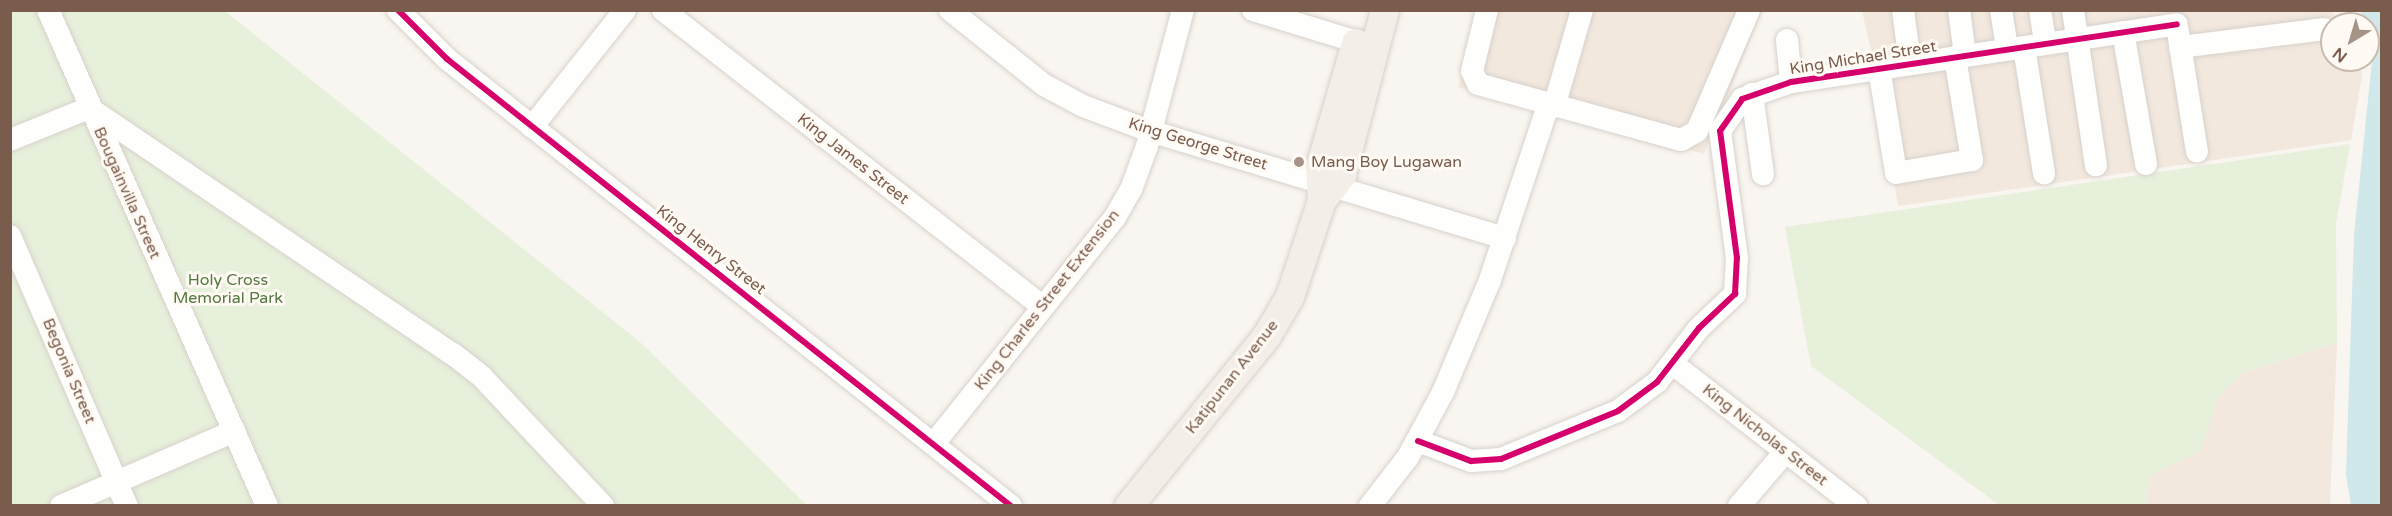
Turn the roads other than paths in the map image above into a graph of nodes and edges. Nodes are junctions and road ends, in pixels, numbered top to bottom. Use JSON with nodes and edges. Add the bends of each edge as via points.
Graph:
{"nodes":[{"id":1,"x":48,"y":10,"type":"edge"},
{"id":2,"x":398,"y":10,"type":"edge"},
{"id":3,"x":625,"y":10,"type":"edge"},
{"id":4,"x":663,"y":10,"type":"edge"},
{"id":5,"x":950,"y":10,"type":"edge"},
{"id":6,"x":1183,"y":10,"type":"edge"},
{"id":7,"x":1253,"y":10,"type":"edge"},
{"id":8,"x":1366,"y":10,"type":"edge"},
{"id":9,"x":1384,"y":10,"type":"edge"},
{"id":10,"x":1487,"y":10,"type":"edge"},
{"id":11,"x":1582,"y":10,"type":"edge"},
{"id":12,"x":1749,"y":10,"type":"edge"},
{"id":13,"x":1903,"y":10,"type":"edge"},
{"id":14,"x":1959,"y":10,"type":"edge"},
{"id":15,"x":2001,"y":10,"type":"edge"},
{"id":16,"x":2040,"y":10,"type":"edge"},
{"id":17,"x":2073,"y":10,"type":"edge"},
{"id":18,"x":2176,"y":17,"type":"edge"},
{"id":19,"x":2320,"y":30,"type":"edge"},
{"id":20,"x":2123,"y":32,"type":"junction"},
{"id":21,"x":2077,"y":39,"type":"junction"},
{"id":22,"x":1787,"y":40,"type":"dead end"},
{"id":23,"x":1357,"y":42,"type":"junction"},
{"id":24,"x":2025,"y":46,"type":"junction"},
{"id":25,"x":2180,"y":47,"type":"junction"},
{"id":26,"x":1960,"y":56,"type":"junction"},
{"id":27,"x":1910,"y":63,"type":"junction"},
{"id":28,"x":1880,"y":68,"type":"junction"},
{"id":29,"x":1791,"y":82,"type":"junction"},
{"id":30,"x":1752,"y":94,"type":"junction"},
{"id":31,"x":1551,"y":106,"type":"junction"},
{"id":32,"x":89,"y":108,"type":"junction"},
{"id":33,"x":532,"y":127,"type":"junction"},
{"id":34,"x":1150,"y":130,"type":"junction"},
{"id":35,"x":10,"y":141,"type":"edge"},
{"id":36,"x":2196,"y":152,"type":"dead end"},
{"id":37,"x":2146,"y":164,"type":"dead end"},
{"id":38,"x":2096,"y":165,"type":"dead end"},
{"id":39,"x":2044,"y":173,"type":"dead end"},
{"id":40,"x":1762,"y":174,"type":"dead end"},
{"id":41,"x":1326,"y":188,"type":"junction"},
{"id":42,"x":10,"y":236,"type":"edge"},
{"id":43,"x":1505,"y":238,"type":"junction"},
{"id":44,"x":1043,"y":307,"type":"junction"},
{"id":45,"x":1673,"y":364,"type":"junction"},
{"id":46,"x":234,"y":431,"type":"junction"},
{"id":47,"x":1419,"y":441,"type":"junction"},
{"id":48,"x":935,"y":442,"type":"junction"},
{"id":49,"x":1786,"y":451,"type":"junction"},
{"id":50,"x":116,"y":482,"type":"junction"},
{"id":51,"x":61,"y":506,"type":"edge"},
{"id":52,"x":127,"y":506,"type":"edge"},
{"id":53,"x":267,"y":506,"type":"edge"},
{"id":54,"x":603,"y":506,"type":"edge"},
{"id":55,"x":1011,"y":506,"type":"edge"},
{"id":56,"x":1129,"y":506,"type":"edge"},
{"id":57,"x":1370,"y":506,"type":"edge"},
{"id":58,"x":1739,"y":506,"type":"edge"},
{"id":59,"x":1856,"y":506,"type":"edge"}],
"edges":[{"from":1,"to":32,"type":"street","name":"Bougainvilla Street"},
{"from":2,"to":33,"type":"street","name":"King Henry Street","via":[[447,59]]},
{"from":3,"to":33,"type":"street"},
{"from":4,"to":44,"type":"street","name":"King James Street"},
{"from":5,"to":34,"type":"street","name":"King George Street","via":[[1044,85],[1083,106]]},
{"from":6,"to":34,"type":"street","name":"King Charles Street Extension"},
{"from":7,"to":23,"type":"street"},
{"from":8,"to":23,"type":"main road","name":"Katipunan Avenue"},
{"from":9,"to":41,"type":"main road","name":"Katipunan Avenue","via":[[1342,175]]},
{"from":10,"to":31,"type":"street","via":[[1473,77],[1484,88]]},
{"from":11,"to":31,"type":"street"},
{"from":12,"to":31,"type":"street","via":[[1697,131],[1688,139]]},
{"from":13,"to":27,"type":"street"},
{"from":14,"to":26,"type":"street"},
{"from":15,"to":24,"type":"street"},
{"from":16,"to":24,"type":"street"},
{"from":17,"to":21,"type":"street"},
{"from":18,"to":20,"type":"street","name":"King Michael Street"},
{"from":18,"to":25,"type":"street"},
{"from":19,"to":25,"type":"street"},
{"from":20,"to":21,"type":"street","name":"King Michael Street"},
{"from":20,"to":37,"type":"street"},
{"from":21,"to":24,"type":"street","name":"King Michael Street"},
{"from":21,"to":38,"type":"street"},
{"from":22,"to":29,"type":"street"},
{"from":23,"to":41,"type":"main road","name":"Katipunan Avenue","via":[[1320,168]]},
{"from":24,"to":26,"type":"street","name":"King Michael Street"},
{"from":24,"to":39,"type":"street"},
{"from":25,"to":36,"type":"street"},
{"from":26,"to":27,"type":"street","name":"King Michael Street"},
{"from":26,"to":28,"type":"street","via":[[1972,160],[1896,173]]},
{"from":27,"to":28,"type":"street","name":"King Michael Street"},
{"from":28,"to":29,"type":"street","name":"King Michael Street"},
{"from":29,"to":30,"type":"street","name":"King Michael Street"},
{"from":30,"to":40,"type":"street"},
{"from":30,"to":45,"type":"street","name":"King Michael Street","via":[[1729,113],[1720,131],[1737,258],[1735,294],[1700,328]]},
{"from":31,"to":43,"type":"street"},
{"from":32,"to":35,"type":"street"},
{"from":32,"to":46,"type":"street","name":"Bougainvilla Street"},
{"from":32,"to":54,"type":"street","via":[[453,354],[482,378]]},
{"from":33,"to":48,"type":"street","name":"King Henry Street"},
{"from":34,"to":41,"type":"street","name":"King George Street"},
{"from":34,"to":44,"type":"street","name":"King Charles Street Extension","via":[[1132,187],[1115,217]]},
{"from":41,"to":43,"type":"street","name":"King George Street"},
{"from":41,"to":56,"type":"main road","name":"Katipunan Avenue","via":[[1299,274],[1273,327]]},
{"from":42,"to":50,"type":"street","name":"Begonia Street"},
{"from":43,"to":47,"type":"street"},
{"from":44,"to":48,"type":"street","name":"King Charles Street Extension"},
{"from":45,"to":47,"type":"street","name":"King Michael Street","via":[[1639,398],[1618,411],[1501,459],[1471,461]]},
{"from":45,"to":49,"type":"street","name":"King Nicholas Street"},
{"from":46,"to":50,"type":"street"},
{"from":46,"to":53,"type":"street","name":"Bougainvilla Street"},
{"from":47,"to":57,"type":"street"},
{"from":48,"to":55,"type":"street","name":"King Henry Street"},
{"from":49,"to":58,"type":"street"},
{"from":49,"to":59,"type":"street","name":"King Nicholas Street"},
{"from":50,"to":51,"type":"street"},
{"from":50,"to":52,"type":"street","name":"Begonia Street"}]}
